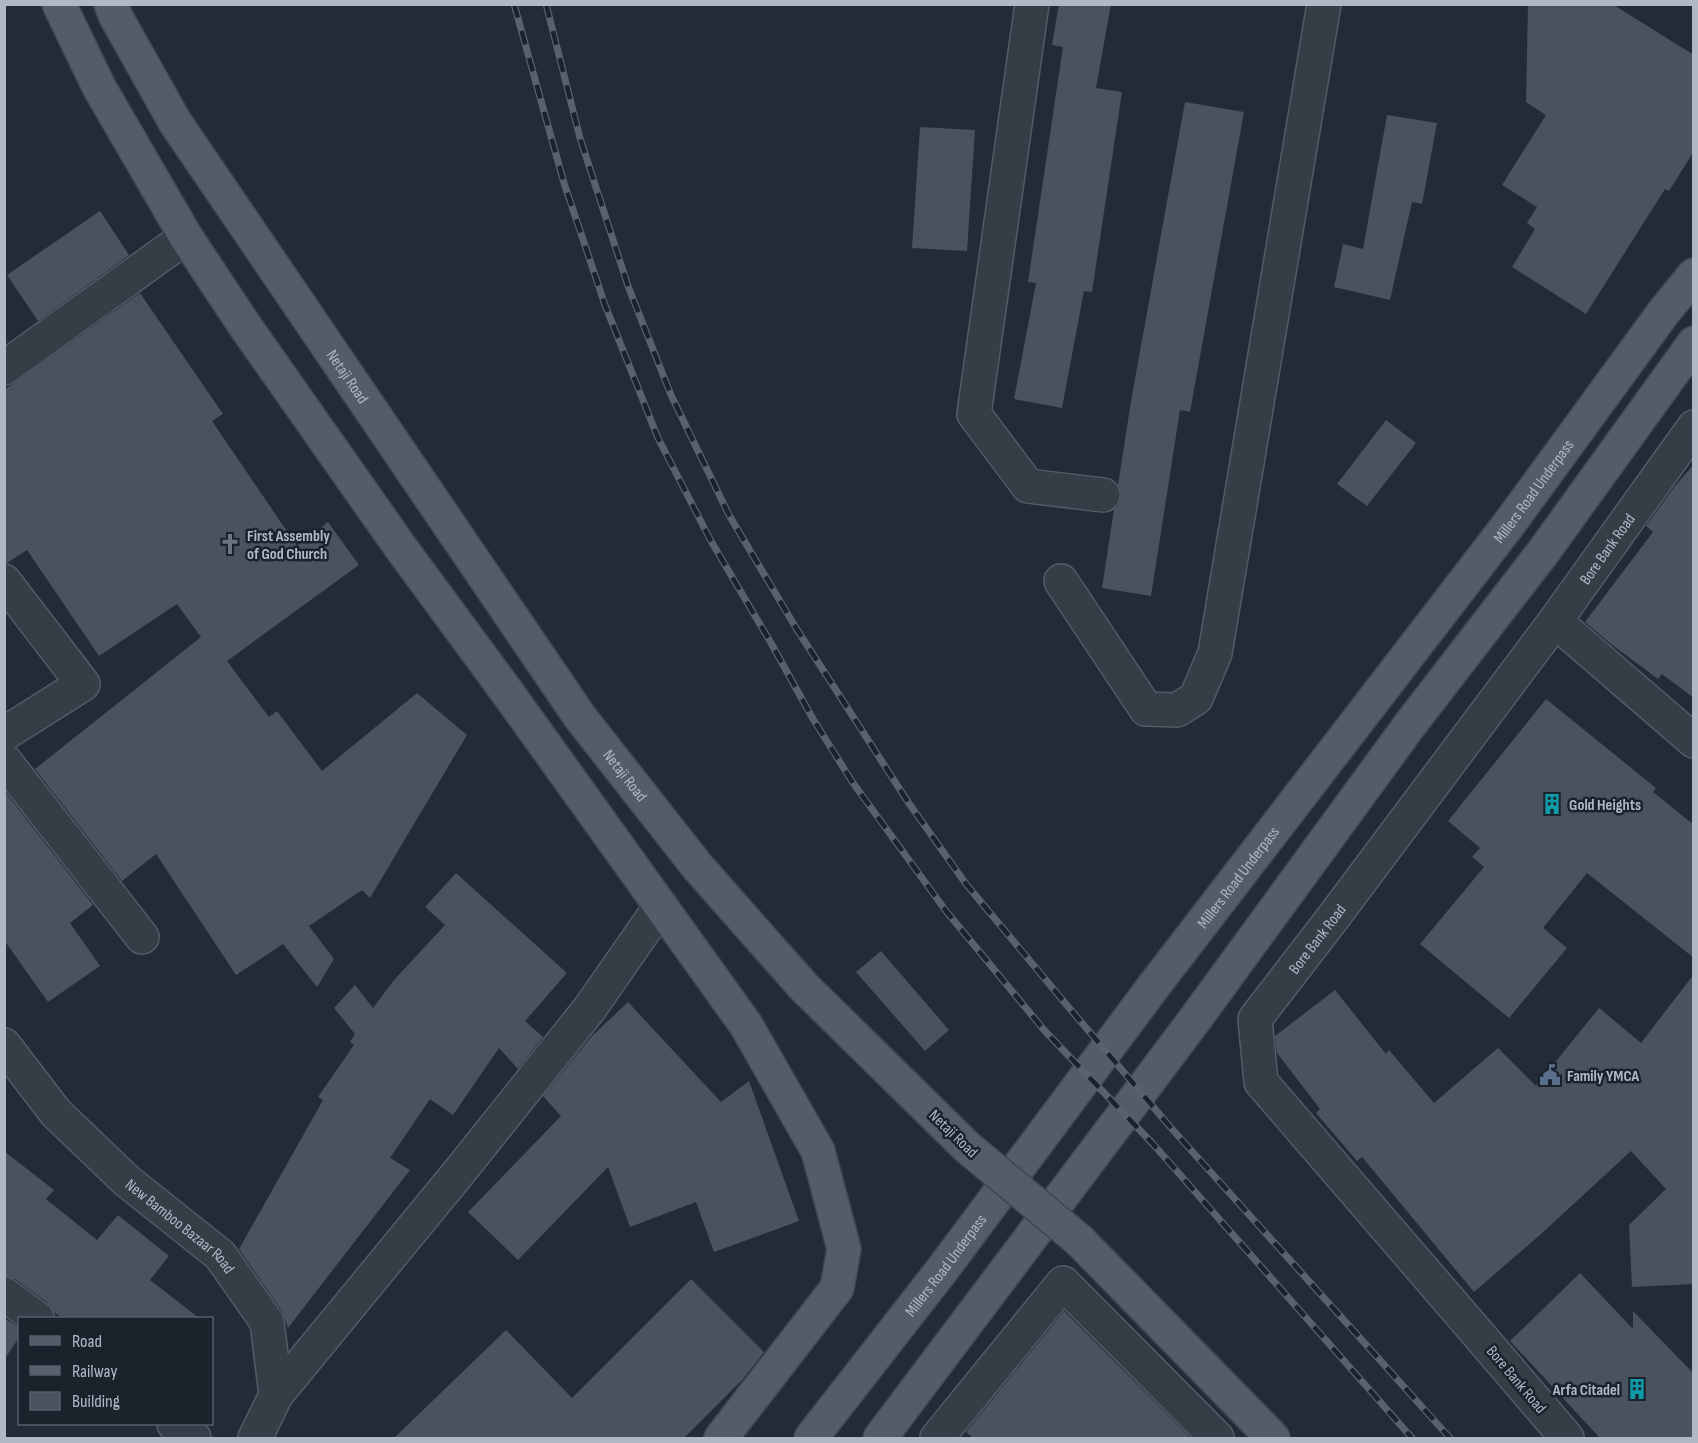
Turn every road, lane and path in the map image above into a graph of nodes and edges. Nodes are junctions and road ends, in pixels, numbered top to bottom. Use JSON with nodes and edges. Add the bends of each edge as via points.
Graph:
{"nodes":[{"id":1,"x":59,"y":4,"type":"edge"},
{"id":2,"x":111,"y":4,"type":"edge"},
{"id":3,"x":1032,"y":4,"type":"edge"},
{"id":4,"x":1324,"y":4,"type":"edge"},
{"id":5,"x":186,"y":237,"type":"junction"},
{"id":6,"x":1694,"y":275,"type":"edge"},
{"id":7,"x":1694,"y":343,"type":"edge"},
{"id":8,"x":4,"y":368,"type":"edge"},
{"id":9,"x":1694,"y":427,"type":"edge"},
{"id":10,"x":1103,"y":495,"type":"dead end"},
{"id":11,"x":4,"y":581,"type":"edge"},
{"id":12,"x":1061,"y":581,"type":"dead end"},
{"id":13,"x":1555,"y":621,"type":"junction"},
{"id":14,"x":4,"y":734,"type":"edge"},
{"id":15,"x":1694,"y":741,"type":"edge"},
{"id":16,"x":4,"y":760,"type":"edge"},
{"id":17,"x":661,"y":906,"type":"junction"},
{"id":18,"x":142,"y":937,"type":"dead end"},
{"id":19,"x":4,"y":1045,"type":"edge"},
{"id":20,"x":4,"y":1294,"type":"edge"},
{"id":21,"x":36,"y":1317,"type":"edge"},
{"id":22,"x":276,"y":1395,"type":"junction"},
{"id":23,"x":175,"y":1425,"type":"edge"},
{"id":24,"x":944,"y":1436,"type":"edge"},
{"id":25,"x":194,"y":1438,"type":"edge"},
{"id":26,"x":255,"y":1438,"type":"edge"},
{"id":27,"x":721,"y":1438,"type":"edge"},
{"id":28,"x":811,"y":1438,"type":"edge"},
{"id":29,"x":880,"y":1438,"type":"edge"},
{"id":30,"x":1217,"y":1438,"type":"edge"},
{"id":31,"x":1273,"y":1438,"type":"edge"},
{"id":32,"x":1567,"y":1438,"type":"edge"}],
"edges":[{"from":1,"to":5,"type":"main road","via":[[99,87]]},
{"from":2,"to":31,"type":"main road","name":"Netaji Road","bridge":true,"via":[[175,122],[580,717],[697,866],[803,986],[967,1147],[1079,1240]]},
{"from":3,"to":10,"type":"street","via":[[974,414],[1028,486]]},
{"from":4,"to":12,"type":"street","via":[[1215,653],[1196,698],[1177,710],[1146,709]]},
{"from":5,"to":8,"type":"street"},
{"from":5,"to":17,"type":"main road","via":[[394,538]]},
{"from":6,"to":28,"type":"main road","name":"Millers Road Underpass","via":[[1509,524]]},
{"from":7,"to":29,"type":"main road","via":[[1544,551],[1409,726],[1193,1022]]},
{"from":9,"to":13,"type":"street","name":"Bore Bank Road"},
{"from":11,"to":14,"type":"street","via":[[83,684]]},
{"from":13,"to":15,"type":"street"},
{"from":13,"to":32,"type":"street","name":"Bore Bank Road","via":[[1255,1020],[1261,1082]]},
{"from":16,"to":18,"type":"street"},
{"from":17,"to":22,"type":"street","via":[[590,1008]]},
{"from":17,"to":27,"type":"main road","via":[[746,1025],[818,1151],[843,1249],[837,1288]]},
{"from":19,"to":22,"type":"street","name":"New Bamboo Bazaar Road","via":[[56,1113],[127,1181],[220,1255],[267,1322]]},
{"from":20,"to":21,"type":"street"},
{"from":22,"to":26,"type":"street"},
{"from":23,"to":25,"type":"street"},
{"from":24,"to":30,"type":"street","via":[[1063,1283]]}]}
